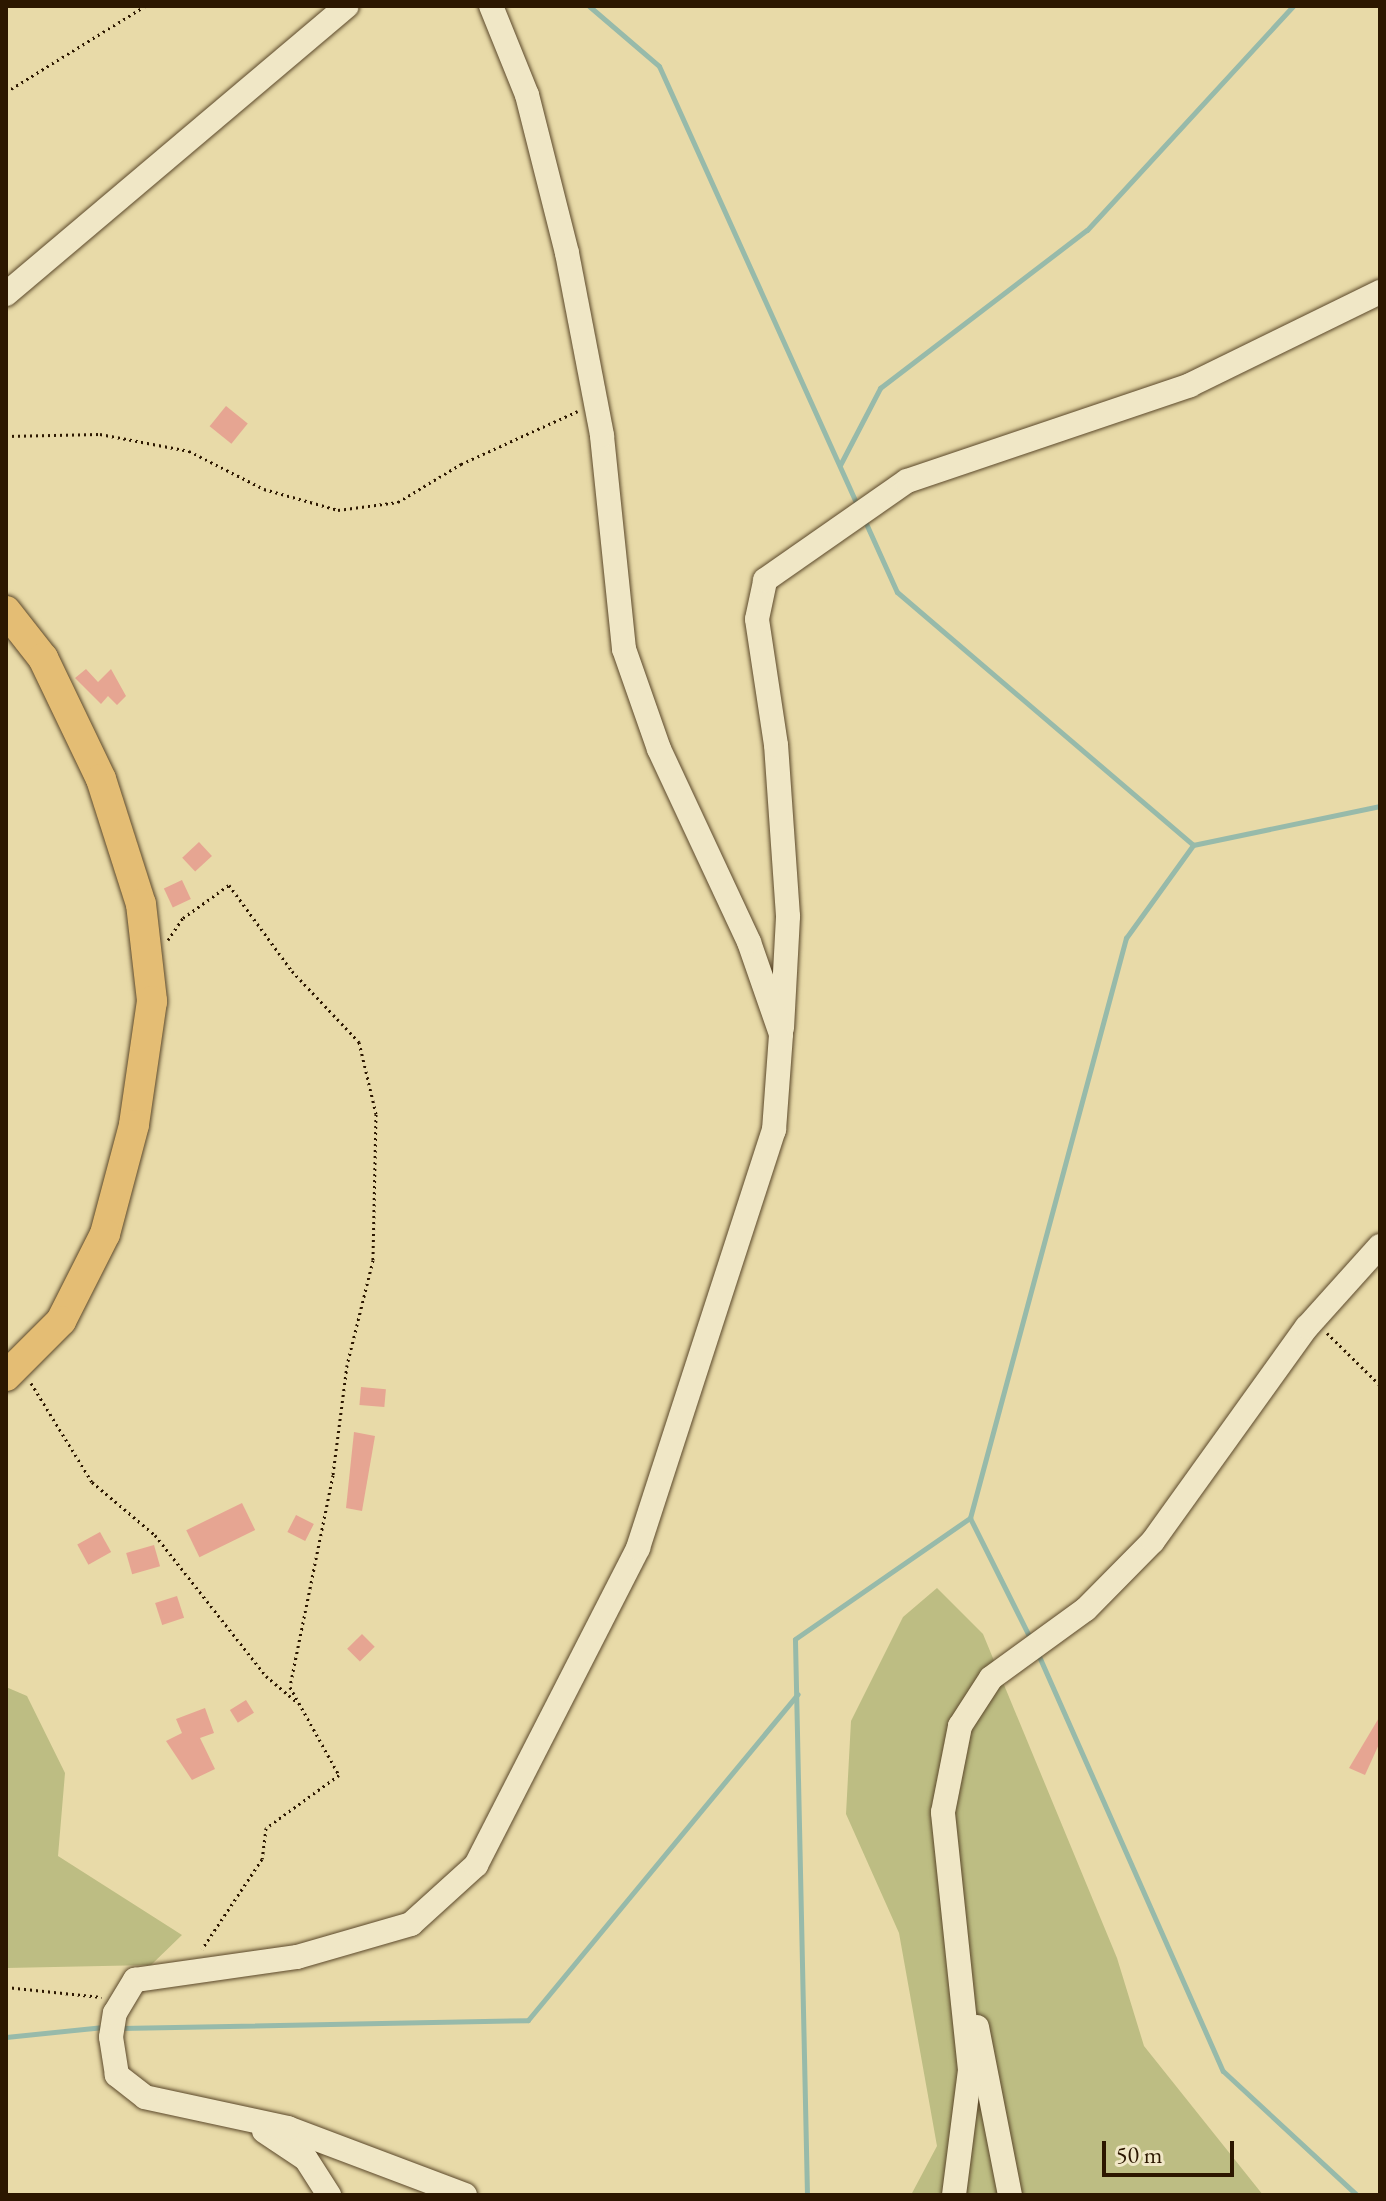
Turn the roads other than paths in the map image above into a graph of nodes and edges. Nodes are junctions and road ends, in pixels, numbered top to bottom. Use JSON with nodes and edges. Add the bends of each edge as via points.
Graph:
{"nodes":[{"id":1,"x":347,"y":6,"type":"edge"},
{"id":2,"x":491,"y":6,"type":"edge"},
{"id":3,"x":1380,"y":292,"type":"edge"},
{"id":4,"x":6,"y":294,"type":"edge"},
{"id":5,"x":6,"y":611,"type":"edge"},
{"id":6,"x":781,"y":1034,"type":"junction"},
{"id":7,"x":1380,"y":1246,"type":"edge"},
{"id":8,"x":13,"y":1371,"type":"edge"},
{"id":9,"x":966,"y":1994,"type":"junction"},
{"id":10,"x":226,"y":2112,"type":"junction"},
{"id":11,"x":329,"y":2195,"type":"edge"},
{"id":12,"x":465,"y":2195,"type":"edge"},
{"id":13,"x":954,"y":2195,"type":"edge"},
{"id":14,"x":1010,"y":2195,"type":"edge"}],
"edges":[{"from":1,"to":4,"type":"street"},
{"from":2,"to":6,"type":"street","via":[[543,152],[596,403],[624,649],[659,749],[749,942]]},
{"from":3,"to":6,"type":"street","via":[[1190,385],[907,481],[765,580],[757,619],[776,745],[788,916]]},
{"from":5,"to":8,"type":"main road","via":[[43,658],[101,779],[141,904],[150,966],[146,1061],[109,1221],[61,1321]]},
{"from":6,"to":10,"type":"street","via":[[774,1130],[638,1548],[476,1865],[411,1924],[333,1949],[147,1974],[121,2000],[111,2037],[122,2084],[145,2097]]},
{"from":7,"to":9,"type":"street","via":[[1313,1318],[1153,1541],[1086,1609],[980,1690],[960,1726],[948,1773],[951,1910]]},
{"from":9,"to":13,"type":"street","via":[[968,2116]]},
{"from":9,"to":14,"type":"street","via":[[994,2088]]},
{"from":10,"to":11,"type":"street","via":[[286,2141]]},
{"from":10,"to":12,"type":"street","via":[[401,2166]]}]}
